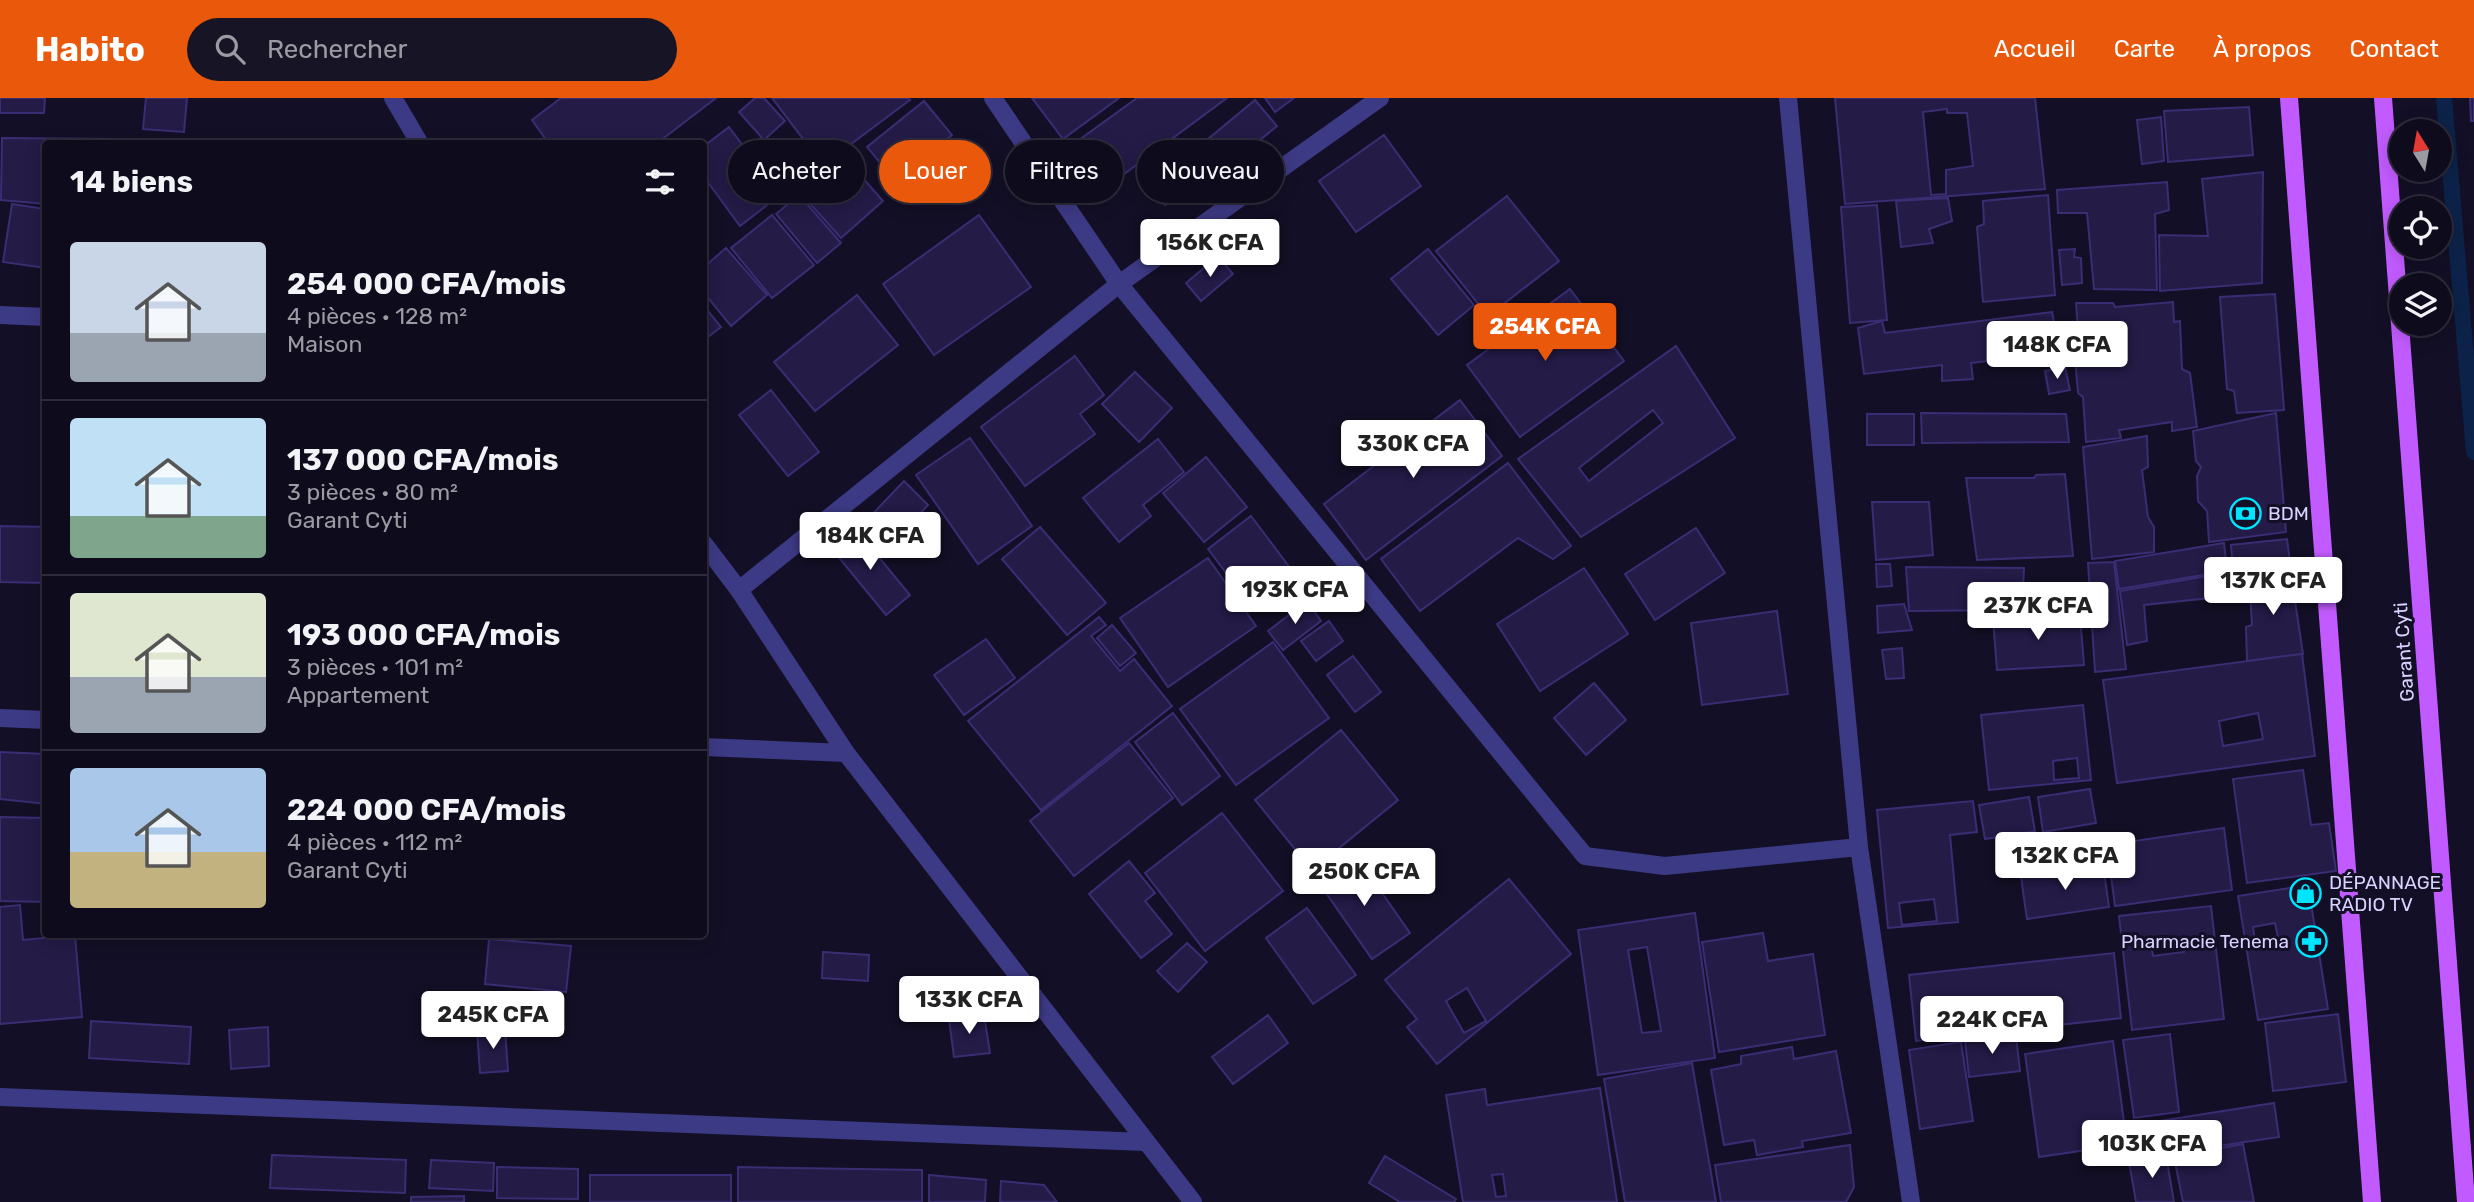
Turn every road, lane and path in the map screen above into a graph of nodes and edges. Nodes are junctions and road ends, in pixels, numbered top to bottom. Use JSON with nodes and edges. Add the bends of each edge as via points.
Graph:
{"nodes":[{"id":1,"x":393,"y":98,"type":"edge"},
{"id":2,"x":993,"y":98,"type":"edge"},
{"id":3,"x":1380,"y":98,"type":"edge"},
{"id":4,"x":1788,"y":98,"type":"edge"},
{"id":5,"x":2289,"y":98,"type":"edge"},
{"id":6,"x":2383,"y":98,"type":"edge"},
{"id":7,"x":418,"y":140,"type":"edge"},
{"id":8,"x":1119,"y":284,"type":"junction"},
{"id":9,"x":0,"y":316,"type":"edge"},
{"id":10,"x":42,"y":317,"type":"edge"},
{"id":11,"x":707,"y":548,"type":"edge"},
{"id":12,"x":739,"y":590,"type":"junction"},
{"id":13,"x":0,"y":718,"type":"edge"},
{"id":14,"x":42,"y":720,"type":"edge"},
{"id":15,"x":707,"y":747,"type":"edge"},
{"id":16,"x":846,"y":753,"type":"junction"},
{"id":17,"x":1860,"y":846,"type":"junction"},
{"id":18,"x":0,"y":1097,"type":"edge"},
{"id":19,"x":1146,"y":1142,"type":"junction"},
{"id":20,"x":1193,"y":1202,"type":"edge"},
{"id":21,"x":1911,"y":1202,"type":"edge"},
{"id":22,"x":2372,"y":1202,"type":"edge"},
{"id":23,"x":2466,"y":1202,"type":"edge"}],
"edges":[{"from":1,"to":7,"type":"street"},
{"from":2,"to":8,"type":"street"},
{"from":3,"to":8,"type":"street"},
{"from":4,"to":17,"type":"street"},
{"from":5,"to":22,"type":"main road"},
{"from":6,"to":23,"type":"main road","name":"Garant Cyti"},
{"from":8,"to":12,"type":"street"},
{"from":8,"to":17,"type":"street","via":[[1585,856],[1665,866]]},
{"from":9,"to":10,"type":"street"},
{"from":11,"to":12,"type":"street"},
{"from":12,"to":16,"type":"street"},
{"from":13,"to":14,"type":"street"},
{"from":15,"to":16,"type":"street"},
{"from":16,"to":19,"type":"street"},
{"from":17,"to":21,"type":"street"},
{"from":18,"to":19,"type":"street"},
{"from":19,"to":20,"type":"street"}]}
